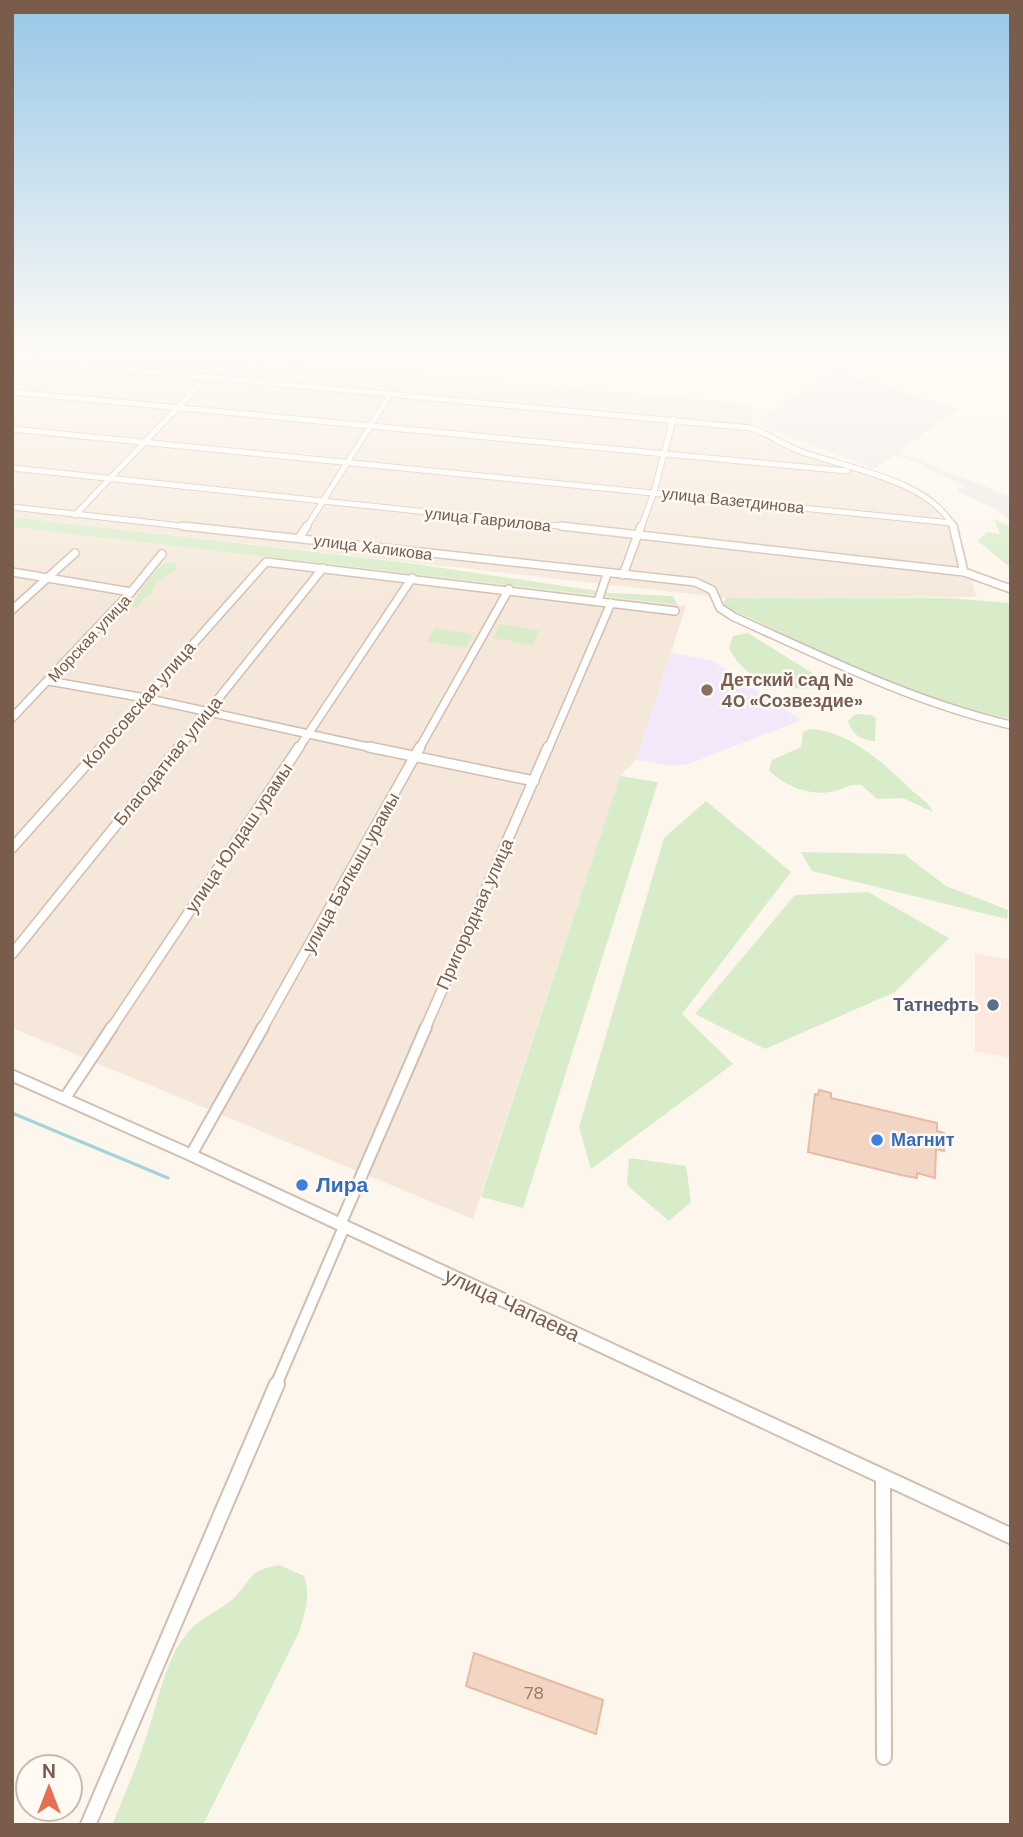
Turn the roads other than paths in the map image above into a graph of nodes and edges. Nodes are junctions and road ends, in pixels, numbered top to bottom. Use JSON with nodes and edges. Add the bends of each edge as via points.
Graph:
{"nodes":[{"id":1,"x":105,"y":439,"type":"edge"},
{"id":2,"x":150,"y":439,"type":"edge"},
{"id":3,"x":364,"y":439,"type":"edge"},
{"id":4,"x":505,"y":439,"type":"edge"},
{"id":5,"x":668,"y":439,"type":"edge"},
{"id":6,"x":774,"y":439,"type":"edge"},
{"id":7,"x":146,"y":443,"type":"junction"},
{"id":8,"x":665,"y":454,"type":"junction"},
{"id":9,"x":349,"y":462,"type":"junction"},
{"id":10,"x":12,"y":468,"type":"edge"},
{"id":11,"x":860,"y":472,"type":"junction"},
{"id":12,"x":110,"y":478,"type":"junction"},
{"id":13,"x":654,"y":492,"type":"junction"},
{"id":14,"x":323,"y":502,"type":"junction"},
{"id":15,"x":12,"y":508,"type":"edge"},
{"id":16,"x":75,"y":515,"type":"junction"},
{"id":17,"x":952,"y":523,"type":"junction"},
{"id":18,"x":639,"y":534,"type":"junction"},
{"id":19,"x":299,"y":538,"type":"junction"},
{"id":20,"x":75,"y":552,"type":"dead end"},
{"id":21,"x":162,"y":554,"type":"dead end"},
{"id":22,"x":323,"y":568,"type":"junction"},
{"id":23,"x":12,"y":572,"type":"edge"},
{"id":24,"x":964,"y":572,"type":"junction"},
{"id":25,"x":607,"y":574,"type":"junction"},
{"id":26,"x":623,"y":575,"type":"junction"},
{"id":27,"x":50,"y":577,"type":"junction"},
{"id":28,"x":412,"y":578,"type":"junction"},
{"id":29,"x":509,"y":589,"type":"junction"},
{"id":30,"x":1011,"y":589,"type":"edge"},
{"id":31,"x":131,"y":593,"type":"junction"},
{"id":32,"x":597,"y":601,"type":"junction"},
{"id":33,"x":611,"y":603,"type":"junction"},
{"id":34,"x":12,"y":610,"type":"edge"},
{"id":35,"x":675,"y":611,"type":"dead end"},
{"id":36,"x":49,"y":681,"type":"junction"},
{"id":37,"x":145,"y":698,"type":"junction"},
{"id":38,"x":206,"y":713,"type":"junction"},
{"id":39,"x":12,"y":718,"type":"edge"},
{"id":40,"x":1011,"y":724,"type":"edge"},
{"id":41,"x":309,"y":733,"type":"junction"},
{"id":42,"x":417,"y":755,"type":"junction"},
{"id":43,"x":534,"y":780,"type":"junction"},
{"id":44,"x":12,"y":848,"type":"edge"},
{"id":45,"x":12,"y":954,"type":"edge"},
{"id":46,"x":12,"y":1075,"type":"edge"},
{"id":47,"x":65,"y":1098,"type":"junction"},
{"id":48,"x":191,"y":1155,"type":"junction"},
{"id":49,"x":342,"y":1226,"type":"junction"},
{"id":50,"x":883,"y":1477,"type":"junction"},
{"id":51,"x":1011,"y":1536,"type":"edge"},
{"id":52,"x":884,"y":1758,"type":"dead end"},
{"id":53,"x":88,"y":1825,"type":"edge"}],
"edges":[{"from":1,"to":7,"type":"street","name":"улица Вазетдинова"},
{"from":2,"to":7,"type":"street"},
{"from":3,"to":9,"type":"street"},
{"from":4,"to":8,"type":"street"},
{"from":5,"to":8,"type":"street"},
{"from":6,"to":11,"type":"street"},
{"from":7,"to":9,"type":"street","name":"улица Вазетдинова"},
{"from":7,"to":12,"type":"street"},
{"from":8,"to":11,"type":"street"},
{"from":8,"to":13,"type":"street"},
{"from":9,"to":13,"type":"street","name":"улица Вазетдинова"},
{"from":9,"to":14,"type":"street"},
{"from":10,"to":12,"type":"street","name":"улица Гаврилова"},
{"from":11,"to":17,"type":"street","via":[[929,500]]},
{"from":12,"to":14,"type":"street","name":"улица Гаврилова"},
{"from":12,"to":16,"type":"street"},
{"from":13,"to":17,"type":"street","name":"улица Вазетдинова"},
{"from":13,"to":18,"type":"street"},
{"from":14,"to":18,"type":"street","name":"улица Гаврилова"},
{"from":14,"to":19,"type":"street"},
{"from":15,"to":16,"type":"street","name":"улица Халикова"},
{"from":16,"to":19,"type":"street","name":"улица Халикова"},
{"from":17,"to":24,"type":"street"},
{"from":18,"to":24,"type":"street","name":"улица Гаврилова"},
{"from":18,"to":26,"type":"street"},
{"from":19,"to":25,"type":"street","name":"улица Халикова"},
{"from":20,"to":27,"type":"street"},
{"from":21,"to":31,"type":"street","name":"Морская улица"},
{"from":22,"to":28,"type":"street"},
{"from":22,"to":37,"type":"street","name":"Колосовская улица","via":[[266,562]]},
{"from":22,"to":38,"type":"street","name":"Благодатная улица"},
{"from":23,"to":27,"type":"street"},
{"from":24,"to":30,"type":"street","name":"улица Гаврилова"},
{"from":25,"to":26,"type":"street","name":"улица Халикова"},
{"from":25,"to":32,"type":"street"},
{"from":26,"to":40,"type":"street","name":"улица Халикова","via":[[700,583],[712,590],[720,608],[884,685],[956,712]]},
{"from":27,"to":31,"type":"street"},
{"from":27,"to":34,"type":"street"},
{"from":28,"to":29,"type":"street"},
{"from":28,"to":41,"type":"street","name":"улица Юлдаш урамы"},
{"from":29,"to":32,"type":"street"},
{"from":29,"to":42,"type":"street","name":"улица Балкыш урамы"},
{"from":31,"to":36,"type":"street","name":"Морская улица"},
{"from":32,"to":33,"type":"street"},
{"from":33,"to":35,"type":"street"},
{"from":33,"to":43,"type":"street","name":"Пригородная улица"},
{"from":36,"to":37,"type":"street"},
{"from":36,"to":39,"type":"street","name":"Морская улица"},
{"from":37,"to":38,"type":"street"},
{"from":37,"to":44,"type":"street","name":"Колосовская улица"},
{"from":38,"to":41,"type":"street"},
{"from":38,"to":45,"type":"street","name":"Благодатная улица"},
{"from":41,"to":42,"type":"street"},
{"from":41,"to":47,"type":"street","name":"улица Юлдаш урамы"},
{"from":42,"to":43,"type":"street"},
{"from":42,"to":48,"type":"street","name":"улица Балкыш урамы"},
{"from":43,"to":49,"type":"street","name":"Пригородная улица"},
{"from":46,"to":47,"type":"street","name":"улица Чапаева"},
{"from":47,"to":48,"type":"street","name":"улица Чапаева"},
{"from":48,"to":49,"type":"street","name":"улица Чапаева"},
{"from":49,"to":50,"type":"street","name":"улица Чапаева"},
{"from":49,"to":53,"type":"street"},
{"from":50,"to":51,"type":"street","name":"улица Чапаева"},
{"from":50,"to":52,"type":"street"}]}
